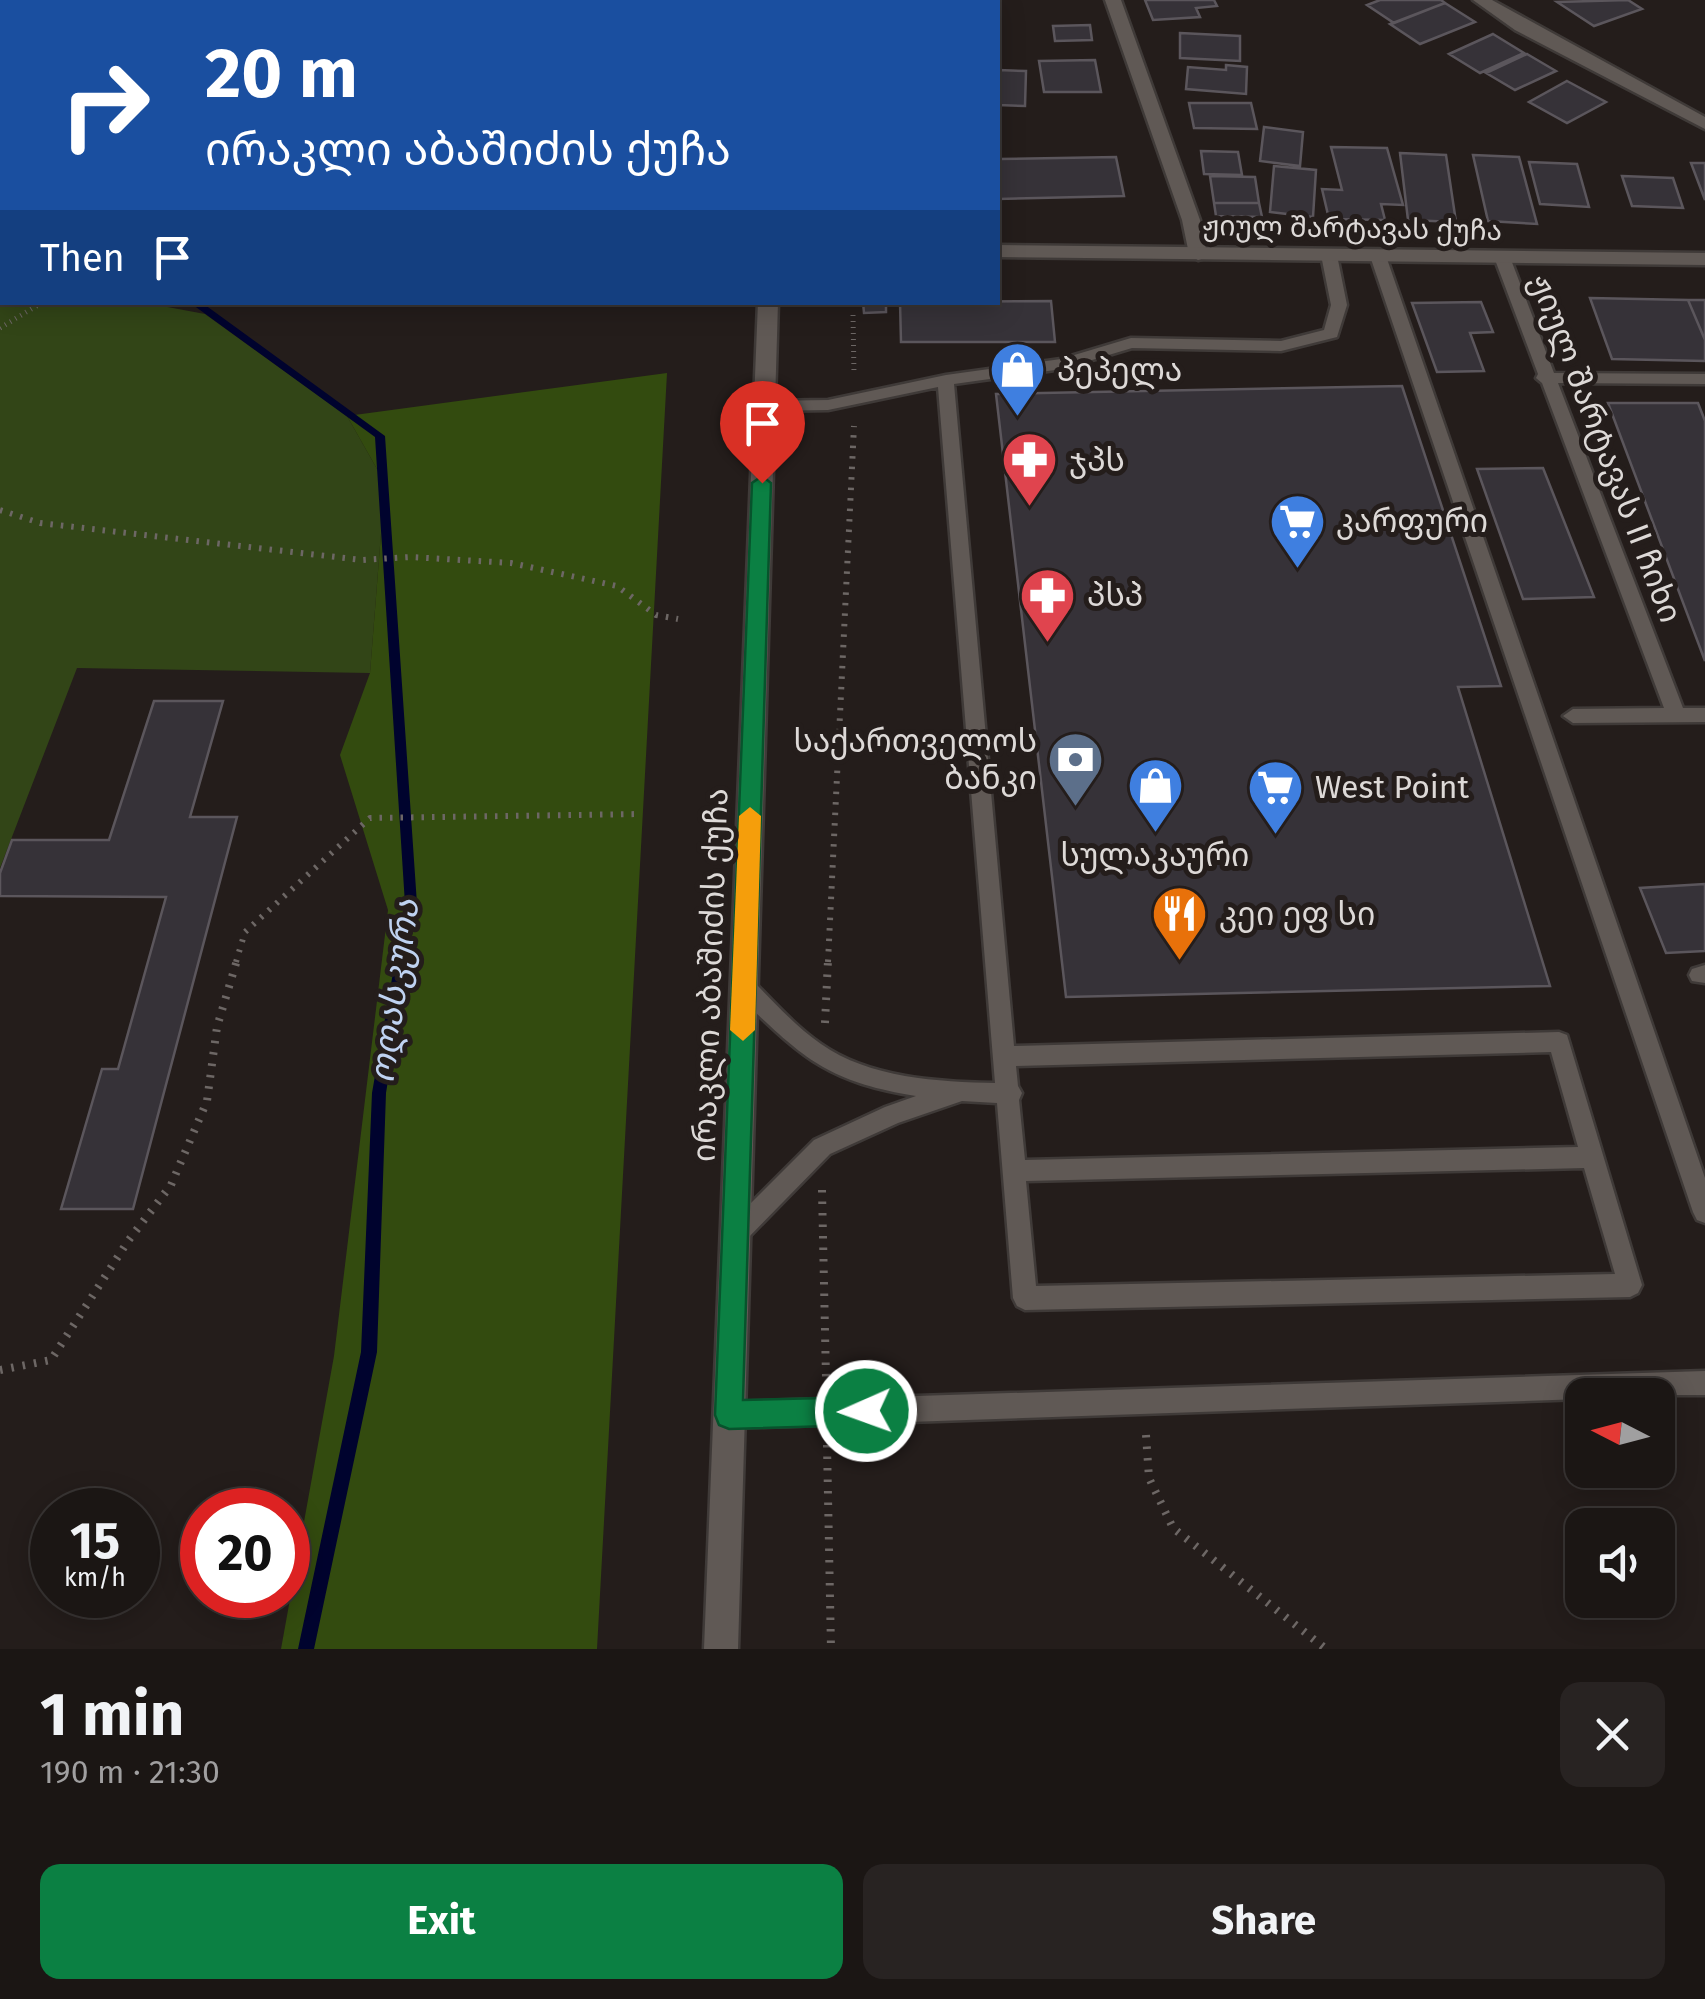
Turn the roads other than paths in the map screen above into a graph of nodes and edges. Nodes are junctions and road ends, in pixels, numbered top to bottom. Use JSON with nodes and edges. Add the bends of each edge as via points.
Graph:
{"nodes":[{"id":1,"x":1114,"y":0,"type":"edge"},
{"id":2,"x":1481,"y":0,"type":"edge"},
{"id":3,"x":1705,"y":124,"type":"edge"},
{"id":4,"x":1000,"y":251,"type":"edge"},
{"id":5,"x":1198,"y":254,"type":"junction"},
{"id":6,"x":1330,"y":255,"type":"junction"},
{"id":7,"x":1378,"y":256,"type":"junction"},
{"id":8,"x":1502,"y":257,"type":"junction"},
{"id":9,"x":1705,"y":260,"type":"edge"},
{"id":10,"x":768,"y":305,"type":"edge"},
{"id":11,"x":1544,"y":378,"type":"junction"},
{"id":12,"x":1705,"y":378,"type":"edge"},
{"id":13,"x":946,"y":380,"type":"junction"},
{"id":14,"x":764,"y":406,"type":"junction"},
{"id":15,"x":1676,"y":715,"type":"junction"},
{"id":16,"x":1705,"y":715,"type":"edge"},
{"id":17,"x":1573,"y":716,"type":"dead end"},
{"id":18,"x":744,"y":988,"type":"junction"},
{"id":19,"x":1007,"y":1056,"type":"junction"},
{"id":20,"x":1010,"y":1093,"type":"junction"},
{"id":21,"x":957,"y":1094,"type":"junction"},
{"id":22,"x":1594,"y":1157,"type":"junction"},
{"id":23,"x":1016,"y":1171,"type":"junction"},
{"id":24,"x":1705,"y":1212,"type":"edge"},
{"id":25,"x":736,"y":1234,"type":"junction"},
{"id":26,"x":1705,"y":1383,"type":"edge"},
{"id":27,"x":729,"y":1415,"type":"junction"},
{"id":28,"x":721,"y":1649,"type":"edge"}],
"edges":[{"from":1,"to":5,"type":"street"},
{"from":2,"to":3,"type":"street"},
{"from":4,"to":5,"type":"street","name":"ჟიულ შარტავას ქუჩა"},
{"from":5,"to":6,"type":"street","name":"ჟიულ შარტავას ქუჩა"},
{"from":6,"to":7,"type":"street","name":"ჟიულ შარტავას ქუჩა"},
{"from":6,"to":13,"type":"lane","via":[[1339,305],[1330,333],[1281,346],[1131,343],[1062,364]]},
{"from":7,"to":8,"type":"street","name":"ჟიულ შარტავას ქუჩა"},
{"from":7,"to":24,"type":"lane"},
{"from":8,"to":9,"type":"street","name":"ჟიულ შარტავას ქუჩა"},
{"from":8,"to":11,"type":"lane","name":"ჟიულ შარტავას II ჩიხი"},
{"from":10,"to":14,"type":"street","name":"ირაკლი აბაშიძის ქუჩა"},
{"from":11,"to":12,"type":"lane"},
{"from":11,"to":15,"type":"lane","name":"ჟიულ შარტავას II ჩიხი"},
{"from":13,"to":14,"type":"lane","via":[[828,405]]},
{"from":13,"to":19,"type":"lane"},
{"from":14,"to":18,"type":"street","name":"ირაკლი აბაშიძის ქუჩა"},
{"from":15,"to":16,"type":"lane"},
{"from":15,"to":17,"type":"lane"},
{"from":18,"to":21,"type":"lane","via":[[820,1057]]},
{"from":18,"to":25,"type":"street","name":"ირაკლი აბაშიძის ქუჩა"},
{"from":19,"to":20,"type":"lane"},
{"from":19,"to":22,"type":"lane","via":[[1559,1042]]},
{"from":20,"to":21,"type":"lane"},
{"from":20,"to":23,"type":"lane"},
{"from":21,"to":25,"type":"lane","via":[[822,1147]]},
{"from":22,"to":23,"type":"lane"},
{"from":22,"to":23,"type":"lane","via":[[1630,1285],[1025,1298]]},
{"from":25,"to":27,"type":"street","name":"ირაკლი აბაშიძის ქუჩა"},
{"from":26,"to":27,"type":"lane"},
{"from":27,"to":28,"type":"street","name":"ირაკლი აბაშიძის ქუჩა"}]}
